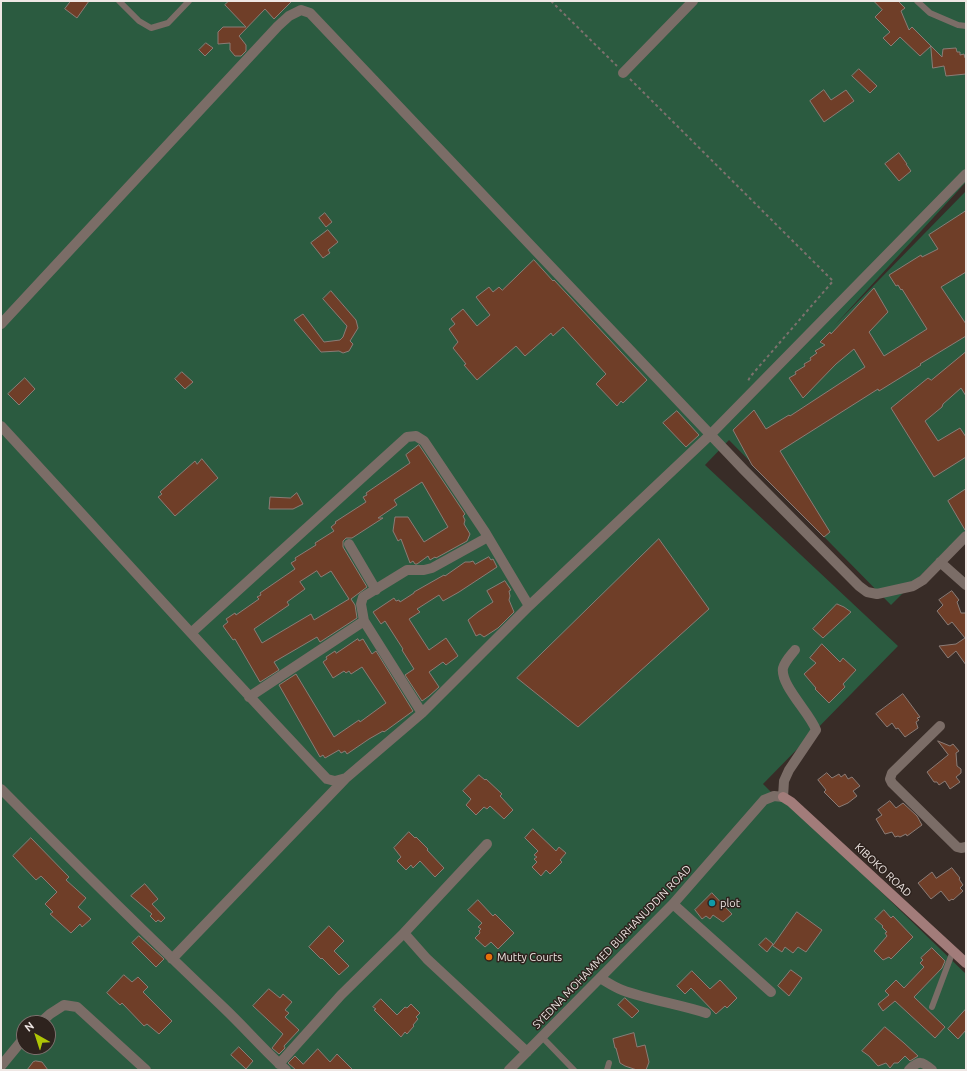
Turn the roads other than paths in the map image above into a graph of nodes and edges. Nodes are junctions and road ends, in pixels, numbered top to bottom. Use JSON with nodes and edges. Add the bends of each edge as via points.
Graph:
{"nodes":[{"id":1,"x":120,"y":1,"type":"edge"},
{"id":2,"x":189,"y":1,"type":"edge"},
{"id":3,"x":693,"y":1,"type":"edge"},
{"id":4,"x":917,"y":1,"type":"edge"},
{"id":5,"x":966,"y":26,"type":"edge"},
{"id":6,"x":623,"y":73,"type":"road end"},
{"id":7,"x":966,"y":174,"type":"edge"},
{"id":8,"x":1,"y":324,"type":"edge"},
{"id":9,"x":1,"y":426,"type":"edge"},
{"id":10,"x":710,"y":435,"type":"junction"},
{"id":11,"x":966,"y":536,"type":"edge"},
{"id":12,"x":488,"y":537,"type":"junction"},
{"id":13,"x":349,"y":544,"type":"dead end"},
{"id":14,"x":940,"y":562,"type":"junction"},
{"id":15,"x":966,"y":585,"type":"edge"},
{"id":16,"x":376,"y":590,"type":"junction"},
{"id":17,"x":529,"y":606,"type":"junction"},
{"id":18,"x":364,"y":621,"type":"junction"},
{"id":19,"x":191,"y":633,"type":"junction"},
{"id":20,"x":795,"y":650,"type":"dead end"},
{"id":21,"x":249,"y":697,"type":"junction"},
{"id":22,"x":422,"y":713,"type":"junction"},
{"id":23,"x":940,"y":726,"type":"dead end"},
{"id":24,"x":346,"y":778,"type":"junction"},
{"id":25,"x":1,"y":789,"type":"edge"},
{"id":26,"x":783,"y":797,"type":"junction"},
{"id":27,"x":487,"y":844,"type":"dead end"},
{"id":28,"x":966,"y":847,"type":"edge"},
{"id":29,"x":673,"y":904,"type":"junction"},
{"id":30,"x":404,"y":933,"type":"junction"},
{"id":31,"x":953,"y":951,"type":"junction"},
{"id":32,"x":172,"y":959,"type":"junction"},
{"id":33,"x":966,"y":963,"type":"edge"},
{"id":34,"x":600,"y":978,"type":"junction"},
{"id":35,"x":771,"y":992,"type":"dead end"},
{"id":36,"x":932,"y":1007,"type":"dead end"},
{"id":37,"x":706,"y":1013,"type":"dead end"},
{"id":38,"x":49,"y":1015,"type":"edge"},
{"id":39,"x":542,"y":1038,"type":"junction"},
{"id":40,"x":16,"y":1048,"type":"edge"},
{"id":41,"x":528,"y":1052,"type":"junction"},
{"id":42,"x":609,"y":1063,"type":"dead end"},
{"id":43,"x":1,"y":1066,"type":"edge"},
{"id":44,"x":282,"y":1067,"type":"edge"},
{"id":45,"x":146,"y":1070,"type":"edge"},
{"id":46,"x":510,"y":1070,"type":"edge"},
{"id":47,"x":574,"y":1070,"type":"edge"},
{"id":48,"x":607,"y":1070,"type":"edge"},
{"id":49,"x":910,"y":1070,"type":"edge"},
{"id":50,"x":932,"y":1070,"type":"edge"}],
"edges":[{"from":1,"to":2,"type":"lane","via":[[139,21],[151,28],[168,23]]},
{"from":3,"to":6,"type":"street"},
{"from":4,"to":5,"type":"lane","via":[[930,13]]},
{"from":7,"to":10,"type":"street"},
{"from":8,"to":10,"type":"street","via":[[278,26],[301,10],[310,13]]},
{"from":9,"to":19,"type":"street"},
{"from":10,"to":14,"type":"street","via":[[867,592],[877,594],[913,586],[923,580]]},
{"from":10,"to":17,"type":"street"},
{"from":11,"to":14,"type":"street"},
{"from":12,"to":16,"type":"street","via":[[432,568],[407,570]]},
{"from":12,"to":17,"type":"street"},
{"from":12,"to":19,"type":"street","via":[[424,441],[416,436],[407,437]]},
{"from":13,"to":16,"type":"street"},
{"from":14,"to":15,"type":"street"},
{"from":16,"to":18,"type":"street","via":[[363,597],[361,604]]},
{"from":17,"to":22,"type":"street"},
{"from":18,"to":21,"type":"street"},
{"from":18,"to":22,"type":"street"},
{"from":19,"to":21,"type":"street"},
{"from":20,"to":26,"type":"street","via":[[785,662],[784,679],[816,730],[789,770],[784,781]]},
{"from":21,"to":24,"type":"street","via":[[327,780]]},
{"from":22,"to":24,"type":"street"},
{"from":23,"to":28,"type":"street","via":[[892,773],[890,779],[957,846]]},
{"from":24,"to":32,"type":"street"},
{"from":25,"to":32,"type":"street"},
{"from":26,"to":29,"type":"street","name":"SYEDNA MOHAMMED BURHANUDDIN ROAD","via":[[774,796],[764,800]]},
{"from":26,"to":31,"type":"street","name":"KIBOKO ROAD"},
{"from":27,"to":30,"type":"street"},
{"from":29,"to":34,"type":"street","name":"SYEDNA MOHAMMED BURHANUDDIN ROAD"},
{"from":29,"to":35,"type":"street"},
{"from":30,"to":41,"type":"street","via":[[427,959]]},
{"from":30,"to":44,"type":"street","via":[[341,995]]},
{"from":31,"to":33,"type":"street","name":"KIBOKO ROAD"},
{"from":31,"to":36,"type":"lane"},
{"from":32,"to":44,"type":"street"},
{"from":34,"to":37,"type":"street","via":[[632,994]]},
{"from":34,"to":39,"type":"street","name":"SYEDNA MOHAMMED BURHANUDDIN ROAD"},
{"from":38,"to":45,"type":"street","via":[[64,1005],[77,1007]]},
{"from":39,"to":41,"type":"street","name":"SYEDNA MOHAMMED BURHANUDDIN ROAD"},
{"from":39,"to":47,"type":"lane"},
{"from":40,"to":43,"type":"street"},
{"from":41,"to":46,"type":"street","name":"SYEDNA MOHAMMED BURHANUDDIN ROAD"},
{"from":42,"to":48,"type":"lane"},
{"from":49,"to":50,"type":"street","via":[[920,1062]]}]}
